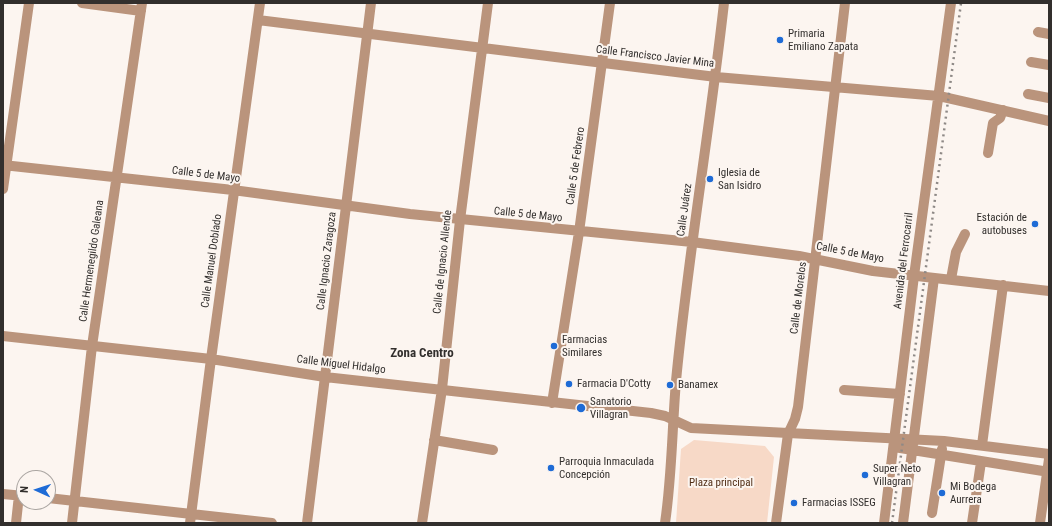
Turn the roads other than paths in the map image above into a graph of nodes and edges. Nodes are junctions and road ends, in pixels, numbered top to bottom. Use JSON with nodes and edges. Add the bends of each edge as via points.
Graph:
{"nodes":[{"id":1,"x":29,"y":3,"type":"edge"},
{"id":2,"x":82,"y":3,"type":"edge"},
{"id":3,"x":260,"y":3,"type":"edge"},
{"id":4,"x":371,"y":3,"type":"edge"},
{"id":5,"x":488,"y":3,"type":"edge"},
{"id":6,"x":610,"y":3,"type":"edge"},
{"id":7,"x":724,"y":3,"type":"edge"},
{"id":8,"x":845,"y":3,"type":"edge"},
{"id":9,"x":951,"y":3,"type":"edge"},
{"id":10,"x":142,"y":7,"type":"edge"},
{"id":11,"x":258,"y":20,"type":"junction"},
{"id":12,"x":1038,"y":32,"type":"dead end"},
{"id":13,"x":368,"y":33,"type":"junction"},
{"id":14,"x":1049,"y":34,"type":"edge"},
{"id":15,"x":481,"y":48,"type":"junction"},
{"id":16,"x":603,"y":62,"type":"junction"},
{"id":17,"x":1031,"y":62,"type":"dead end"},
{"id":18,"x":1049,"y":65,"type":"edge"},
{"id":19,"x":716,"y":77,"type":"junction"},
{"id":20,"x":835,"y":86,"type":"junction"},
{"id":21,"x":1028,"y":94,"type":"dead end"},
{"id":22,"x":939,"y":96,"type":"junction"},
{"id":23,"x":1049,"y":98,"type":"edge"},
{"id":24,"x":1003,"y":110,"type":"junction"},
{"id":25,"x":1049,"y":121,"type":"edge"},
{"id":26,"x":988,"y":153,"type":"dead end"},
{"id":27,"x":5,"y":165,"type":"edge"},
{"id":28,"x":116,"y":177,"type":"junction"},
{"id":29,"x":3,"y":189,"type":"edge"},
{"id":30,"x":233,"y":190,"type":"junction"},
{"id":31,"x":346,"y":207,"type":"junction"},
{"id":32,"x":460,"y":220,"type":"junction"},
{"id":33,"x":579,"y":232,"type":"junction"},
{"id":34,"x":965,"y":234,"type":"dead end"},
{"id":35,"x":692,"y":242,"type":"junction"},
{"id":36,"x":816,"y":259,"type":"junction"},
{"id":37,"x":914,"y":276,"type":"junction"},
{"id":38,"x":934,"y":278,"type":"junction"},
{"id":39,"x":951,"y":279,"type":"junction"},
{"id":40,"x":1003,"y":285,"type":"junction"},
{"id":41,"x":1049,"y":291,"type":"edge"},
{"id":42,"x":3,"y":336,"type":"edge"},
{"id":43,"x":92,"y":346,"type":"junction"},
{"id":44,"x":210,"y":359,"type":"junction"},
{"id":45,"x":325,"y":377,"type":"junction"},
{"id":46,"x":442,"y":389,"type":"junction"},
{"id":47,"x":844,"y":390,"type":"dead end"},
{"id":48,"x":900,"y":394,"type":"junction"},
{"id":49,"x":552,"y":403,"type":"junction"},
{"id":50,"x":675,"y":421,"type":"junction"},
{"id":51,"x":788,"y":434,"type":"junction"},
{"id":52,"x":434,"y":440,"type":"junction"},
{"id":53,"x":944,"y":441,"type":"junction"},
{"id":54,"x":894,"y":443,"type":"junction"},
{"id":55,"x":913,"y":445,"type":"junction"},
{"id":56,"x":982,"y":445,"type":"junction"},
{"id":57,"x":493,"y":450,"type":"dead end"},
{"id":58,"x":1049,"y":454,"type":"edge"},
{"id":59,"x":942,"y":455,"type":"junction"},
{"id":60,"x":1049,"y":459,"type":"edge"},
{"id":61,"x":982,"y":462,"type":"junction"},
{"id":62,"x":1048,"y":472,"type":"edge"},
{"id":63,"x":3,"y":494,"type":"edge"},
{"id":64,"x":16,"y":495,"type":"edge"},
{"id":65,"x":56,"y":499,"type":"edge"},
{"id":66,"x":75,"y":501,"type":"junction"},
{"id":67,"x":19,"y":510,"type":"edge"},
{"id":68,"x":932,"y":513,"type":"dead end"},
{"id":69,"x":191,"y":518,"type":"edge"},
{"id":70,"x":16,"y":523,"type":"edge"},
{"id":71,"x":72,"y":523,"type":"edge"},
{"id":72,"x":272,"y":523,"type":"edge"},
{"id":73,"x":307,"y":523,"type":"edge"},
{"id":74,"x":422,"y":523,"type":"edge"},
{"id":75,"x":666,"y":523,"type":"edge"},
{"id":76,"x":776,"y":523,"type":"edge"},
{"id":77,"x":884,"y":523,"type":"edge"},
{"id":78,"x":903,"y":523,"type":"edge"},
{"id":79,"x":972,"y":523,"type":"edge"},
{"id":80,"x":1040,"y":523,"type":"edge"}],
"edges":[{"from":1,"to":27,"type":"street"},
{"from":2,"to":10,"type":"street"},
{"from":3,"to":11,"type":"street","name":"Calle Manuel Doblado"},
{"from":4,"to":13,"type":"street","name":"Calle Ignacio Zaragoza"},
{"from":5,"to":15,"type":"street","name":"Calle de Ignacio Allende"},
{"from":6,"to":16,"type":"street","name":"Calle 5 de Febrero"},
{"from":7,"to":19,"type":"street","name":"Calle Juárez"},
{"from":8,"to":20,"type":"street","name":"Calle de Morelos"},
{"from":9,"to":22,"type":"street","name":"Avenida del Ferrocarril"},
{"from":10,"to":28,"type":"street","name":"Calle Hermenegildo Galeana"},
{"from":11,"to":13,"type":"street","name":"Calle Francisco Javier Mina"},
{"from":11,"to":30,"type":"street","name":"Calle Manuel Doblado"},
{"from":12,"to":14,"type":"street"},
{"from":13,"to":15,"type":"street","name":"Calle Francisco Javier Mina"},
{"from":13,"to":31,"type":"street","name":"Calle Ignacio Zaragoza"},
{"from":15,"to":16,"type":"street","name":"Calle Francisco Javier Mina"},
{"from":15,"to":32,"type":"street","name":"Calle de Ignacio Allende"},
{"from":16,"to":19,"type":"street","name":"Calle Francisco Javier Mina"},
{"from":16,"to":33,"type":"street","name":"Calle 5 de Febrero"},
{"from":17,"to":18,"type":"street"},
{"from":19,"to":20,"type":"street","name":"Calle Francisco Javier Mina"},
{"from":19,"to":35,"type":"street","name":"Calle Juárez"},
{"from":20,"to":22,"type":"street","name":"Calle Francisco Javier Mina"},
{"from":20,"to":36,"type":"street","name":"Calle de Morelos"},
{"from":21,"to":23,"type":"street"},
{"from":22,"to":24,"type":"street","name":"Calle Francisco Javier Mina"},
{"from":22,"to":37,"type":"street","name":"Avenida del Ferrocarril"},
{"from":24,"to":25,"type":"street","name":"Calle Francisco Javier Mina"},
{"from":24,"to":26,"type":"street","via":[[1002,116],[993,123]]},
{"from":27,"to":28,"type":"street","name":"Calle 5 de Mayo"},
{"from":27,"to":29,"type":"street"},
{"from":28,"to":30,"type":"street","name":"Calle 5 de Mayo"},
{"from":28,"to":43,"type":"street","name":"Calle Hermenegildo Galeana"},
{"from":30,"to":31,"type":"street","name":"Calle 5 de Mayo"},
{"from":30,"to":44,"type":"street","name":"Calle Manuel Doblado"},
{"from":31,"to":32,"type":"street","name":"Calle 5 de Mayo"},
{"from":31,"to":45,"type":"street","name":"Calle Ignacio Zaragoza"},
{"from":32,"to":33,"type":"street","name":"Calle 5 de Mayo"},
{"from":32,"to":46,"type":"street","name":"Calle de Ignacio Allende"},
{"from":33,"to":35,"type":"street","name":"Calle 5 de Mayo"},
{"from":33,"to":49,"type":"street","name":"Calle 5 de Febrero"},
{"from":34,"to":39,"type":"street","via":[[956,252]]},
{"from":35,"to":36,"type":"street","name":"Calle 5 de Mayo"},
{"from":35,"to":50,"type":"street","name":"Calle Juárez","via":[[676,382]]},
{"from":36,"to":37,"type":"street","name":"Calle 5 de Mayo","via":[[873,271]]},
{"from":36,"to":51,"type":"street","name":"Calle de Morelos","via":[[798,407]]},
{"from":37,"to":38,"type":"street","name":"Calle 5 de Mayo"},
{"from":37,"to":48,"type":"street","name":"Avenida del Ferrocarril"},
{"from":38,"to":39,"type":"street","name":"Calle 5 de Mayo"},
{"from":38,"to":55,"type":"street"},
{"from":39,"to":40,"type":"street","name":"Calle 5 de Mayo"},
{"from":40,"to":41,"type":"street","name":"Calle 5 de Mayo"},
{"from":40,"to":56,"type":"street"},
{"from":42,"to":43,"type":"street","name":"Calle Miguel Hidalgo"},
{"from":43,"to":44,"type":"street","name":"Calle Miguel Hidalgo"},
{"from":43,"to":66,"type":"street","name":"Calle Hermenegildo Galeana"},
{"from":44,"to":45,"type":"street","name":"Calle Miguel Hidalgo"},
{"from":44,"to":69,"type":"street","name":"Calle Manuel Doblado"},
{"from":45,"to":46,"type":"street","name":"Calle Miguel Hidalgo"},
{"from":45,"to":73,"type":"street","name":"Calle Ignacio Zaragoza"},
{"from":46,"to":49,"type":"street","name":"Calle Miguel Hidalgo"},
{"from":46,"to":52,"type":"street","name":"Calle de Ignacio Allende"},
{"from":47,"to":48,"type":"street"},
{"from":48,"to":54,"type":"street","name":"Avenida del Ferrocarril"},
{"from":49,"to":50,"type":"street","name":"Calle Miguel Hidalgo","via":[[651,413]]},
{"from":50,"to":51,"type":"street","name":"Calle Miguel Hidalgo","via":[[690,428]]},
{"from":50,"to":75,"type":"street","name":"Calle Juárez"},
{"from":51,"to":54,"type":"street"},
{"from":51,"to":76,"type":"street","name":"Calle de Morelos"},
{"from":52,"to":57,"type":"street"},
{"from":52,"to":74,"type":"street","name":"Calle de Ignacio Allende"},
{"from":53,"to":55,"type":"street"},
{"from":53,"to":56,"type":"street"},
{"from":53,"to":59,"type":"street"},
{"from":54,"to":55,"type":"street"},
{"from":54,"to":77,"type":"street","name":"Avenida del Ferrocarril"},
{"from":55,"to":59,"type":"street"},
{"from":55,"to":78,"type":"street"},
{"from":56,"to":58,"type":"street"},
{"from":59,"to":61,"type":"street"},
{"from":59,"to":68,"type":"street"},
{"from":60,"to":62,"type":"street"},
{"from":61,"to":62,"type":"street"},
{"from":61,"to":79,"type":"street"},
{"from":62,"to":80,"type":"street"},
{"from":63,"to":64,"type":"street"},
{"from":65,"to":66,"type":"street"},
{"from":66,"to":69,"type":"street"},
{"from":66,"to":71,"type":"street","name":"Calle Hermenegildo Galeana"},
{"from":67,"to":70,"type":"street"},
{"from":69,"to":72,"type":"street"}]}
